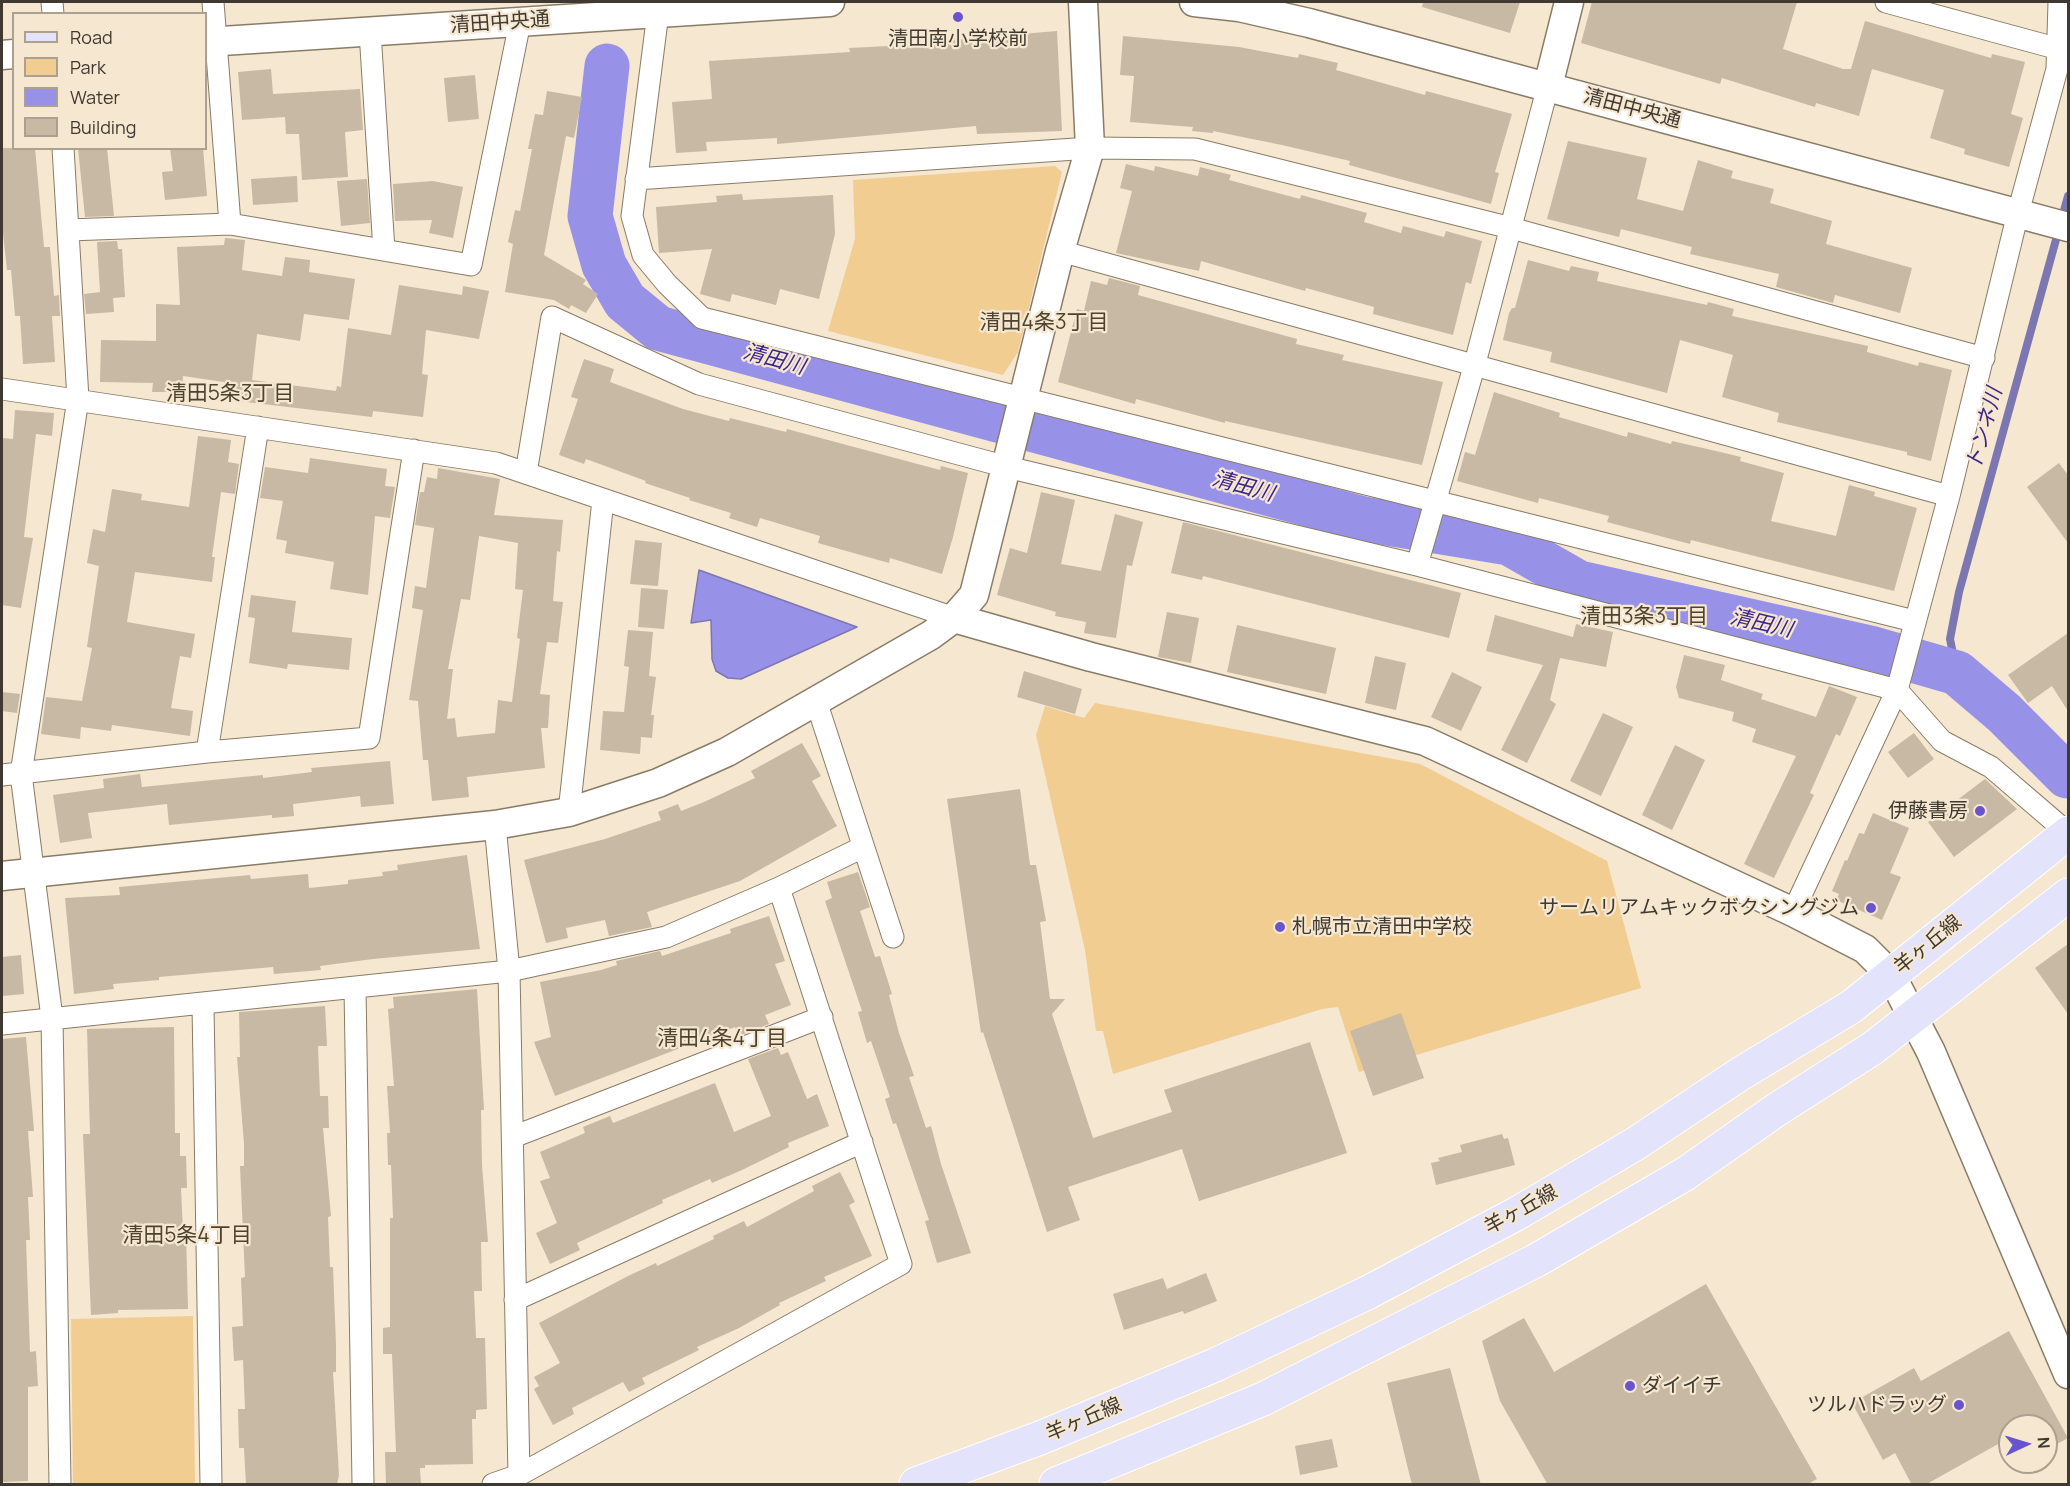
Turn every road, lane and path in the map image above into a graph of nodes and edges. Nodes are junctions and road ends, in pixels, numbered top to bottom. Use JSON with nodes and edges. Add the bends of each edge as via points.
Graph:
{"nodes":[{"id":1,"x":213,"y":2,"type":"edge"},
{"id":2,"x":830,"y":2,"type":"edge"},
{"id":3,"x":1083,"y":2,"type":"edge"},
{"id":4,"x":1194,"y":2,"type":"edge"},
{"id":5,"x":1569,"y":2,"type":"edge"},
{"id":6,"x":1886,"y":2,"type":"edge"},
{"id":7,"x":2059,"y":2,"type":"edge"},
{"id":8,"x":624,"y":8,"type":"edge"},
{"id":9,"x":658,"y":13,"type":"junction"},
{"id":10,"x":520,"y":22,"type":"junction"},
{"id":11,"x":370,"y":32,"type":"junction"},
{"id":12,"x":211,"y":41,"type":"edge"},
{"id":13,"x":2059,"y":49,"type":"junction"},
{"id":14,"x":1548,"y":86,"type":"junction"},
{"id":15,"x":1090,"y":148,"type":"junction"},
{"id":16,"x":63,"y":150,"type":"edge"},
{"id":17,"x":636,"y":179,"type":"junction"},
{"id":18,"x":2043,"y":220,"type":"edge"},
{"id":19,"x":230,"y":224,"type":"junction"},
{"id":20,"x":1510,"y":228,"type":"junction"},
{"id":21,"x":69,"y":230,"type":"junction"},
{"id":22,"x":384,"y":250,"type":"junction"},
{"id":23,"x":1060,"y":251,"type":"junction"},
{"id":24,"x":1984,"y":358,"type":"junction"},
{"id":25,"x":1474,"y":367,"type":"junction"},
{"id":26,"x":2,"y":389,"type":"edge"},
{"id":27,"x":78,"y":399,"type":"junction"},
{"id":28,"x":1022,"y":404,"type":"junction"},
{"id":29,"x":258,"y":427,"type":"junction"},
{"id":30,"x":414,"y":450,"type":"junction"},
{"id":31,"x":1009,"y":458,"type":"junction"},
{"id":32,"x":526,"y":474,"type":"junction"},
{"id":33,"x":1949,"y":496,"type":"junction"},
{"id":34,"x":603,"y":500,"type":"junction"},
{"id":35,"x":1433,"y":507,"type":"junction"},
{"id":36,"x":1419,"y":558,"type":"junction"},
{"id":37,"x":954,"y":618,"type":"junction"},
{"id":38,"x":1914,"y":621,"type":"junction"},
{"id":39,"x":1899,"y":681,"type":"junction"},
{"id":40,"x":816,"y":701,"type":"junction"},
{"id":41,"x":207,"y":752,"type":"junction"},
{"id":42,"x":11,"y":775,"type":"edge"},
{"id":43,"x":569,"y":812,"type":"junction"},
{"id":44,"x":495,"y":825,"type":"junction"},
{"id":45,"x":2068,"y":833,"type":"edge"},
{"id":46,"x":863,"y":847,"type":"junction"},
{"id":47,"x":34,"y":872,"type":"junction"},
{"id":48,"x":2,"y":876,"type":"edge"},
{"id":49,"x":779,"y":888,"type":"junction"},
{"id":50,"x":2068,"y":895,"type":"edge"},
{"id":51,"x":1793,"y":912,"type":"junction"},
{"id":52,"x":893,"y":937,"type":"dead end"},
{"id":53,"x":509,"y":971,"type":"junction"},
{"id":54,"x":1890,"y":975,"type":"junction"},
{"id":55,"x":355,"y":987,"type":"junction"},
{"id":56,"x":203,"y":1005,"type":"junction"},
{"id":57,"x":822,"y":1017,"type":"junction"},
{"id":58,"x":1914,"y":1017,"type":"junction"},
{"id":59,"x":52,"y":1018,"type":"junction"},
{"id":60,"x":2,"y":1024,"type":"edge"},
{"id":61,"x":513,"y":1137,"type":"junction"},
{"id":62,"x":862,"y":1142,"type":"junction"},
{"id":63,"x":515,"y":1300,"type":"junction"},
{"id":64,"x":2068,"y":1374,"type":"edge"},
{"id":65,"x":519,"y":1475,"type":"junction"},
{"id":66,"x":60,"y":1485,"type":"edge"},
{"id":67,"x":211,"y":1485,"type":"edge"},
{"id":68,"x":363,"y":1485,"type":"edge"},
{"id":69,"x":494,"y":1485,"type":"edge"},
{"id":70,"x":916,"y":1485,"type":"edge"},
{"id":71,"x":1056,"y":1485,"type":"edge"}],
"edges":[{"from":1,"to":12,"type":"street"},
{"from":2,"to":9,"type":"street","name":"清田中央通"},
{"from":3,"to":15,"type":"street"},
{"from":4,"to":14,"type":"street","name":"清田中央通","via":[[1239,7],[1309,23]]},
{"from":5,"to":14,"type":"street"},
{"from":6,"to":13,"type":"street"},
{"from":7,"to":13,"type":"street"},
{"from":8,"to":9,"type":"street","name":"清田中央通"},
{"from":8,"to":10,"type":"street","name":"清田中央通"},
{"from":9,"to":17,"type":"street"},
{"from":10,"to":11,"type":"street","name":"清田中央通"},
{"from":10,"to":22,"type":"street","via":[[471,265]]},
{"from":11,"to":12,"type":"street","name":"清田中央通"},
{"from":11,"to":22,"type":"street"},
{"from":12,"to":19,"type":"street"},
{"from":13,"to":18,"type":"street"},
{"from":14,"to":18,"type":"street","name":"清田中央通"},
{"from":14,"to":20,"type":"street"},
{"from":15,"to":17,"type":"street"},
{"from":15,"to":20,"type":"street","via":[[1195,149]]},
{"from":15,"to":23,"type":"street"},
{"from":16,"to":21,"type":"street"},
{"from":17,"to":28,"type":"street","via":[[632,216],[643,255],[702,318]]},
{"from":18,"to":24,"type":"street"},
{"from":19,"to":21,"type":"street"},
{"from":19,"to":22,"type":"street"},
{"from":20,"to":24,"type":"street"},
{"from":20,"to":25,"type":"street"},
{"from":21,"to":27,"type":"street"},
{"from":23,"to":25,"type":"street"},
{"from":23,"to":28,"type":"street"},
{"from":24,"to":33,"type":"street"},
{"from":25,"to":33,"type":"street"},
{"from":25,"to":35,"type":"street"},
{"from":26,"to":27,"type":"street"},
{"from":27,"to":29,"type":"street"},
{"from":27,"to":42,"type":"street"},
{"from":28,"to":31,"type":"street"},
{"from":28,"to":35,"type":"street"},
{"from":29,"to":30,"type":"street"},
{"from":29,"to":41,"type":"street"},
{"from":30,"to":32,"type":"street","via":[[496,464]]},
{"from":30,"to":41,"type":"street","via":[[369,738]]},
{"from":31,"to":32,"type":"street","via":[[699,384],[552,317]]},
{"from":31,"to":36,"type":"street"},
{"from":31,"to":37,"type":"street","via":[[974,595]]},
{"from":32,"to":34,"type":"street"},
{"from":33,"to":38,"type":"street"},
{"from":34,"to":37,"type":"street"},
{"from":34,"to":43,"type":"street"},
{"from":35,"to":36,"type":"street"},
{"from":35,"to":38,"type":"street"},
{"from":36,"to":39,"type":"street"},
{"from":37,"to":40,"type":"street"},
{"from":37,"to":51,"type":"street","via":[[1091,657],[1425,741]]},
{"from":38,"to":39,"type":"street"},
{"from":39,"to":45,"type":"street","via":[[1942,741],[1992,767]]},
{"from":39,"to":51,"type":"street"},
{"from":40,"to":43,"type":"street","via":[[727,752],[658,783]]},
{"from":40,"to":46,"type":"street"},
{"from":41,"to":42,"type":"street"},
{"from":42,"to":47,"type":"street"},
{"from":43,"to":44,"type":"street"},
{"from":44,"to":47,"type":"street"},
{"from":44,"to":53,"type":"street"},
{"from":45,"to":54,"type":"main road","name":"羊ヶ丘線"},
{"from":46,"to":49,"type":"street"},
{"from":46,"to":52,"type":"street"},
{"from":47,"to":48,"type":"street"},
{"from":47,"to":59,"type":"street"},
{"from":49,"to":53,"type":"street","via":[[666,937]]},
{"from":49,"to":57,"type":"street"},
{"from":50,"to":58,"type":"main road"},
{"from":51,"to":54,"type":"street","via":[[1865,949]]},
{"from":53,"to":55,"type":"street"},
{"from":53,"to":61,"type":"street"},
{"from":54,"to":58,"type":"street"},
{"from":54,"to":70,"type":"main road","name":"羊ヶ丘線","via":[[1851,1006],[1635,1144],[1516,1214],[1367,1293],[1193,1374]]},
{"from":55,"to":56,"type":"street"},
{"from":55,"to":68,"type":"street"},
{"from":56,"to":59,"type":"street"},
{"from":56,"to":67,"type":"street"},
{"from":57,"to":61,"type":"street"},
{"from":57,"to":62,"type":"street"},
{"from":58,"to":64,"type":"street"},
{"from":58,"to":71,"type":"main road","via":[[1685,1174],[1535,1261],[1263,1399]]},
{"from":59,"to":60,"type":"street"},
{"from":59,"to":66,"type":"street"},
{"from":61,"to":63,"type":"street"},
{"from":62,"to":63,"type":"street"},
{"from":62,"to":65,"type":"street","via":[[901,1264]]},
{"from":63,"to":65,"type":"street"},
{"from":65,"to":69,"type":"street"}]}
